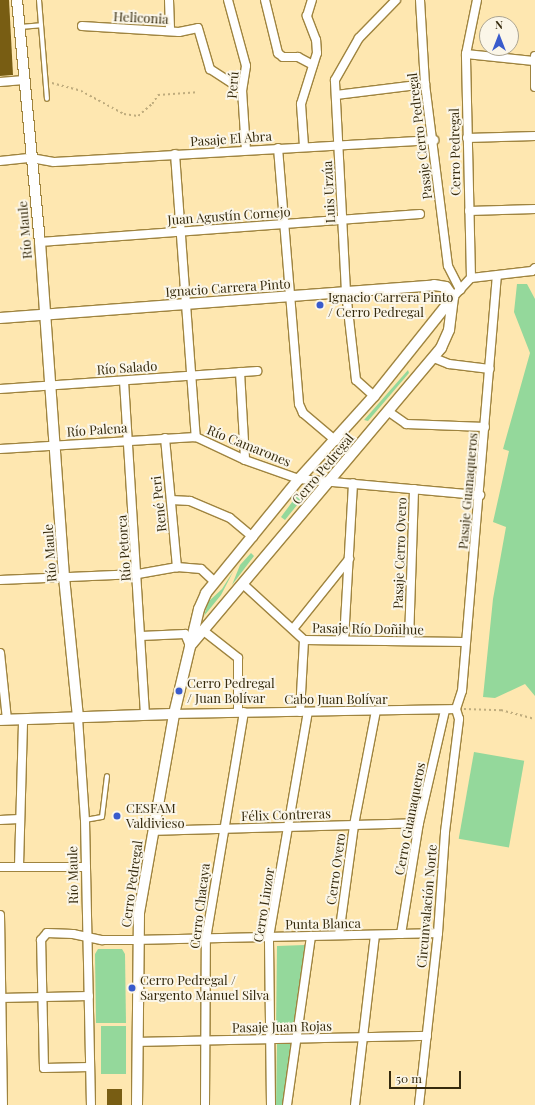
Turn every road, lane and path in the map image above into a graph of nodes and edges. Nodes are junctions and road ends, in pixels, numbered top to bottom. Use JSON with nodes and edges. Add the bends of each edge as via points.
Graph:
{"nodes":[{"id":1,"x":17,"y":0,"type":"edge"},
{"id":2,"x":38,"y":0,"type":"edge"},
{"id":3,"x":169,"y":0,"type":"edge"},
{"id":4,"x":228,"y":0,"type":"edge"},
{"id":5,"x":265,"y":0,"type":"edge"},
{"id":6,"x":312,"y":0,"type":"edge"},
{"id":7,"x":396,"y":0,"type":"edge"},
{"id":8,"x":420,"y":0,"type":"edge"},
{"id":9,"x":477,"y":0,"type":"edge"},
{"id":10,"x":41,"y":26,"type":"junction"},
{"id":11,"x":82,"y":26,"type":"dead end"},
{"id":12,"x":20,"y":27,"type":"junction"},
{"id":13,"x":170,"y":31,"type":"junction"},
{"id":14,"x":466,"y":54,"type":"junction"},
{"id":15,"x":534,"y":58,"type":"edge"},
{"id":16,"x":313,"y":65,"type":"junction"},
{"id":17,"x":24,"y":80,"type":"junction"},
{"id":18,"x":0,"y":82,"type":"edge"},
{"id":19,"x":46,"y":82,"type":"junction"},
{"id":20,"x":425,"y":84,"type":"junction"},
{"id":21,"x":535,"y":87,"type":"edge"},
{"id":22,"x":242,"y":90,"type":"junction"},
{"id":23,"x":197,"y":92,"type":"dead end"},
{"id":24,"x":336,"y":95,"type":"junction"},
{"id":25,"x":47,"y":99,"type":"dead end"},
{"id":26,"x":535,"y":136,"type":"edge"},
{"id":27,"x":467,"y":138,"type":"junction"},
{"id":28,"x":434,"y":140,"type":"junction"},
{"id":29,"x":338,"y":144,"type":"junction"},
{"id":30,"x":304,"y":146,"type":"junction"},
{"id":31,"x":278,"y":148,"type":"junction"},
{"id":32,"x":246,"y":150,"type":"junction"},
{"id":33,"x":175,"y":154,"type":"junction"},
{"id":34,"x":31,"y":158,"type":"junction"},
{"id":35,"x":0,"y":161,"type":"edge"},
{"id":36,"x":535,"y":209,"type":"edge"},
{"id":37,"x":469,"y":211,"type":"junction"},
{"id":38,"x":420,"y":214,"type":"dead end"},
{"id":39,"x":342,"y":220,"type":"junction"},
{"id":40,"x":284,"y":224,"type":"junction"},
{"id":41,"x":180,"y":232,"type":"junction"},
{"id":42,"x":40,"y":242,"type":"junction"},
{"id":43,"x":535,"y":268,"type":"edge"},
{"id":44,"x":497,"y":275,"type":"junction"},
{"id":45,"x":471,"y":278,"type":"junction"},
{"id":46,"x":346,"y":292,"type":"junction"},
{"id":47,"x":457,"y":294,"type":"junction"},
{"id":48,"x":290,"y":296,"type":"junction"},
{"id":49,"x":186,"y":304,"type":"junction"},
{"id":50,"x":45,"y":315,"type":"junction"},
{"id":51,"x":0,"y":318,"type":"edge"},
{"id":52,"x":434,"y":358,"type":"junction"},
{"id":53,"x":490,"y":369,"type":"junction"},
{"id":54,"x":257,"y":371,"type":"dead end"},
{"id":55,"x":240,"y":372,"type":"junction"},
{"id":56,"x":191,"y":376,"type":"junction"},
{"id":57,"x":124,"y":380,"type":"junction"},
{"id":58,"x":51,"y":386,"type":"junction"},
{"id":59,"x":0,"y":390,"type":"edge"},
{"id":60,"x":374,"y":396,"type":"junction"},
{"id":61,"x":389,"y":412,"type":"junction"},
{"id":62,"x":485,"y":427,"type":"junction"},
{"id":63,"x":165,"y":438,"type":"junction"},
{"id":64,"x":196,"y":438,"type":"junction"},
{"id":65,"x":128,"y":440,"type":"junction"},
{"id":66,"x":336,"y":441,"type":"junction"},
{"id":67,"x":56,"y":445,"type":"junction"},
{"id":68,"x":0,"y":449,"type":"edge"},
{"id":69,"x":245,"y":460,"type":"junction"},
{"id":70,"x":299,"y":479,"type":"junction"},
{"id":71,"x":330,"y":481,"type":"junction"},
{"id":72,"x":353,"y":483,"type":"junction"},
{"id":73,"x":414,"y":489,"type":"junction"},
{"id":74,"x":480,"y":495,"type":"junction"},
{"id":75,"x":171,"y":500,"type":"junction"},
{"id":76,"x":253,"y":537,"type":"junction"},
{"id":77,"x":349,"y":559,"type":"junction"},
{"id":78,"x":177,"y":567,"type":"junction"},
{"id":79,"x":138,"y":574,"type":"junction"},
{"id":80,"x":64,"y":577,"type":"junction"},
{"id":81,"x":0,"y":580,"type":"edge"},
{"id":82,"x":215,"y":582,"type":"junction"},
{"id":83,"x":244,"y":585,"type":"junction"},
{"id":84,"x":293,"y":629,"type":"junction"},
{"id":85,"x":205,"y":632,"type":"junction"},
{"id":86,"x":141,"y":636,"type":"junction"},
{"id":87,"x":304,"y":640,"type":"junction"},
{"id":88,"x":344,"y":640,"type":"junction"},
{"id":89,"x":409,"y":641,"type":"junction"},
{"id":90,"x":465,"y":642,"type":"junction"},
{"id":91,"x":190,"y":646,"type":"junction"},
{"id":92,"x":0,"y":653,"type":"edge"},
{"id":93,"x":456,"y":709,"type":"junction"},
{"id":94,"x":445,"y":710,"type":"junction"},
{"id":95,"x":241,"y":712,"type":"junction"},
{"id":96,"x":304,"y":712,"type":"junction"},
{"id":97,"x":376,"y":712,"type":"junction"},
{"id":98,"x":145,"y":714,"type":"junction"},
{"id":99,"x":174,"y":714,"type":"junction"},
{"id":100,"x":78,"y":718,"type":"junction"},
{"id":101,"x":23,"y":719,"type":"junction"},
{"id":102,"x":535,"y":719,"type":"edge"},
{"id":103,"x":3,"y":720,"type":"edge"},
{"id":104,"x":107,"y":776,"type":"dead end"},
{"id":105,"x":19,"y":819,"type":"junction"},
{"id":106,"x":0,"y":820,"type":"edge"},
{"id":107,"x":85,"y":820,"type":"junction"},
{"id":108,"x":419,"y":824,"type":"junction"},
{"id":109,"x":354,"y":825,"type":"junction"},
{"id":110,"x":289,"y":827,"type":"junction"},
{"id":111,"x":222,"y":829,"type":"junction"},
{"id":112,"x":153,"y":831,"type":"junction"},
{"id":113,"x":18,"y":866,"type":"junction"},
{"id":114,"x":0,"y":867,"type":"edge"},
{"id":115,"x":86,"y":867,"type":"junction"},
{"id":116,"x":0,"y":915,"type":"edge"},
{"id":117,"x":438,"y":933,"type":"junction"},
{"id":118,"x":401,"y":934,"type":"junction"},
{"id":119,"x":375,"y":935,"type":"junction"},
{"id":120,"x":311,"y":936,"type":"junction"},
{"id":121,"x":339,"y":936,"type":"junction"},
{"id":122,"x":269,"y":937,"type":"junction"},
{"id":123,"x":87,"y":938,"type":"junction"},
{"id":124,"x":206,"y":939,"type":"junction"},
{"id":125,"x":138,"y":940,"type":"junction"},
{"id":126,"x":89,"y":996,"type":"junction"},
{"id":127,"x":42,"y":997,"type":"junction"},
{"id":128,"x":1,"y":998,"type":"edge"},
{"id":129,"x":427,"y":1036,"type":"junction"},
{"id":130,"x":364,"y":1037,"type":"junction"},
{"id":131,"x":271,"y":1039,"type":"junction"},
{"id":132,"x":298,"y":1039,"type":"junction"},
{"id":133,"x":206,"y":1040,"type":"junction"},
{"id":134,"x":138,"y":1042,"type":"junction"},
{"id":135,"x":90,"y":1067,"type":"junction"},
{"id":136,"x":3,"y":1105,"type":"edge"},
{"id":137,"x":91,"y":1105,"type":"edge"},
{"id":138,"x":138,"y":1105,"type":"edge"},
{"id":139,"x":205,"y":1105,"type":"edge"},
{"id":140,"x":271,"y":1105,"type":"edge"},
{"id":141,"x":287,"y":1105,"type":"edge"},
{"id":142,"x":355,"y":1105,"type":"edge"},
{"id":143,"x":419,"y":1105,"type":"edge"}],
"edges":[{"from":1,"to":12,"type":"street","name":"Río Maule"},
{"from":2,"to":10,"type":"lane"},
{"from":3,"to":13,"type":"street"},
{"from":4,"to":22,"type":"street","name":"Perú","via":[[246,66]]},
{"from":5,"to":16,"type":"street","via":[[278,53],[298,57]]},
{"from":6,"to":16,"type":"street","via":[[307,16],[316,40],[317,53]]},
{"from":7,"to":24,"type":"street","name":"Luis Urzúa","via":[[359,38],[337,73]]},
{"from":8,"to":20,"type":"street","name":"Pasaje Cerro Pedregal"},
{"from":9,"to":14,"type":"street","name":"Cerro Pedregal"},
{"from":10,"to":12,"type":"lane"},
{"from":10,"to":19,"type":"lane"},
{"from":11,"to":13,"type":"street","name":"Heliconia"},
{"from":12,"to":17,"type":"street","name":"Río Maule"},
{"from":13,"to":22,"type":"street","name":"Heliconia","via":[[198,28],[210,69]]},
{"from":14,"to":15,"type":"street"},
{"from":14,"to":27,"type":"street","name":"Cerro Pedregal"},
{"from":15,"to":21,"type":"street"},
{"from":16,"to":30,"type":"street","via":[[301,104]]},
{"from":17,"to":18,"type":"street"},
{"from":17,"to":34,"type":"street","name":"Río Maule"},
{"from":19,"to":23,"type":"path","via":[[81,91],[109,109],[138,116],[158,95]]},
{"from":19,"to":25,"type":"lane"},
{"from":20,"to":24,"type":"street"},
{"from":20,"to":28,"type":"street","name":"Pasaje Cerro Pedregal"},
{"from":22,"to":32,"type":"street","name":"Perú"},
{"from":24,"to":29,"type":"street","name":"Luis Urzúa"},
{"from":26,"to":27,"type":"street"},
{"from":27,"to":37,"type":"street","name":"Cerro Pedregal"},
{"from":28,"to":29,"type":"street","name":"Pasaje El Abra"},
{"from":28,"to":47,"type":"street","name":"Pasaje Cerro Pedregal","via":[[448,266]]},
{"from":29,"to":30,"type":"street","name":"Pasaje El Abra"},
{"from":29,"to":39,"type":"street","name":"Luis Urzúa"},
{"from":30,"to":31,"type":"street","name":"Pasaje El Abra"},
{"from":31,"to":32,"type":"street","name":"Pasaje El Abra"},
{"from":31,"to":40,"type":"street"},
{"from":32,"to":33,"type":"street","name":"Pasaje El Abra"},
{"from":33,"to":34,"type":"street","name":"Pasaje El Abra","via":[[54,162]]},
{"from":33,"to":41,"type":"street","name":"Río Camarones"},
{"from":34,"to":35,"type":"street","name":"Pasaje El Abra"},
{"from":34,"to":42,"type":"street","name":"Río Maule"},
{"from":36,"to":37,"type":"street"},
{"from":37,"to":45,"type":"street","name":"Cerro Pedregal"},
{"from":38,"to":39,"type":"street","name":"Juan Agustín Cornejo"},
{"from":39,"to":40,"type":"street","name":"Juan Agustín Cornejo"},
{"from":39,"to":46,"type":"street","name":"Luis Urzúa"},
{"from":40,"to":41,"type":"street","name":"Juan Agustín Cornejo"},
{"from":40,"to":48,"type":"street"},
{"from":41,"to":42,"type":"street","name":"Juan Agustín Cornejo"},
{"from":41,"to":49,"type":"street","name":"Río Camarones"},
{"from":42,"to":50,"type":"street","name":"Río Maule"},
{"from":43,"to":44,"type":"street","via":[[532,271]]},
{"from":44,"to":45,"type":"street"},
{"from":44,"to":53,"type":"street","name":"Pasaje Guanaqueros"},
{"from":45,"to":47,"type":"street","name":"Cerro Pedregal"},
{"from":46,"to":47,"type":"street","name":"Ignacio Carrera Pinto","via":[[434,285],[446,287]]},
{"from":46,"to":48,"type":"street","name":"Ignacio Carrera Pinto"},
{"from":46,"to":60,"type":"street","name":"Luis Urzúa","via":[[356,380]]},
{"from":47,"to":52,"type":"street","name":"Cerro Pedregal","via":[[449,330]]},
{"from":47,"to":60,"type":"street","name":"Cerro Pedregal"},
{"from":48,"to":49,"type":"street","name":"Ignacio Carrera Pinto"},
{"from":48,"to":66,"type":"street","via":[[300,410]]},
{"from":49,"to":50,"type":"street","name":"Ignacio Carrera Pinto"},
{"from":49,"to":56,"type":"street","name":"Río Camarones"},
{"from":50,"to":51,"type":"street","name":"Ignacio Carrera Pinto"},
{"from":50,"to":58,"type":"street","name":"Río Maule"},
{"from":52,"to":53,"type":"street","via":[[449,364]]},
{"from":52,"to":61,"type":"street","name":"Cerro Pedregal"},
{"from":53,"to":62,"type":"street","name":"Pasaje Guanaqueros"},
{"from":54,"to":55,"type":"street","name":"Río Salado"},
{"from":55,"to":56,"type":"street","name":"Río Salado"},
{"from":55,"to":69,"type":"street"},
{"from":56,"to":57,"type":"street","name":"Río Salado"},
{"from":56,"to":64,"type":"street","name":"Río Camarones"},
{"from":57,"to":58,"type":"street","name":"Río Salado"},
{"from":57,"to":65,"type":"street","name":"Río Petorca"},
{"from":58,"to":59,"type":"street","name":"Río Salado"},
{"from":58,"to":67,"type":"street","name":"Río Maule"},
{"from":60,"to":66,"type":"street","name":"Cerro Pedregal"},
{"from":61,"to":62,"type":"street","via":[[406,424]]},
{"from":61,"to":71,"type":"street","name":"Cerro Pedregal"},
{"from":62,"to":74,"type":"street","name":"Pasaje Guanaqueros"},
{"from":63,"to":64,"type":"street","name":"Río Palena"},
{"from":63,"to":65,"type":"street","name":"Río Palena"},
{"from":63,"to":75,"type":"street","name":"René Peri"},
{"from":64,"to":69,"type":"street","name":"Río Camarones"},
{"from":65,"to":67,"type":"street","name":"Río Palena"},
{"from":65,"to":79,"type":"street","name":"Río Petorca"},
{"from":66,"to":70,"type":"street","name":"Cerro Pedregal"},
{"from":67,"to":68,"type":"street","name":"Río Palena"},
{"from":67,"to":80,"type":"street","name":"Río Maule"},
{"from":69,"to":70,"type":"street","name":"Río Camarones"},
{"from":70,"to":71,"type":"street","name":"Río Camarones"},
{"from":70,"to":76,"type":"street","name":"Cerro Pedregal"},
{"from":71,"to":72,"type":"street","name":"Río Camarones"},
{"from":71,"to":83,"type":"street","name":"Cerro Pedregal"},
{"from":72,"to":73,"type":"street","name":"Río Camarones"},
{"from":72,"to":77,"type":"street"},
{"from":73,"to":74,"type":"street","name":"Río Camarones"},
{"from":73,"to":89,"type":"street","name":"Pasaje Cerro Overo"},
{"from":74,"to":90,"type":"street","name":"Pasaje Guanaqueros"},
{"from":75,"to":76,"type":"street","via":[[190,501],[230,518]]},
{"from":75,"to":78,"type":"street","name":"René Peri"},
{"from":76,"to":82,"type":"street","name":"Cerro Pedregal"},
{"from":77,"to":84,"type":"street"},
{"from":77,"to":88,"type":"street"},
{"from":78,"to":79,"type":"street"},
{"from":78,"to":82,"type":"street","via":[[201,569]]},
{"from":79,"to":80,"type":"street"},
{"from":79,"to":86,"type":"street","name":"Río Petorca"},
{"from":80,"to":81,"type":"street"},
{"from":80,"to":100,"type":"street","name":"Río Maule"},
{"from":82,"to":91,"type":"street","name":"Cerro Pedregal","via":[[206,593],[199,609]]},
{"from":83,"to":84,"type":"street","name":"Pasaje Río Doñihue"},
{"from":83,"to":85,"type":"street","name":"Cerro Pedregal"},
{"from":84,"to":87,"type":"street","name":"Pasaje Río Doñihue"},
{"from":85,"to":91,"type":"street","name":"Cerro Pedregal"},
{"from":85,"to":95,"type":"street","name":"Cerro Chacaya","via":[[238,658]]},
{"from":86,"to":91,"type":"street","via":[[185,634]]},
{"from":86,"to":98,"type":"street","name":"Río Petorca"},
{"from":87,"to":88,"type":"street","name":"Pasaje Río Doñihue"},
{"from":87,"to":96,"type":"street","name":"Cerro Linzor"},
{"from":88,"to":89,"type":"street","name":"Pasaje Río Doñihue"},
{"from":89,"to":90,"type":"street","name":"Pasaje Río Doñihue"},
{"from":90,"to":93,"type":"street","name":"Pasaje Guanaqueros","via":[[462,691]]},
{"from":91,"to":99,"type":"street","name":"Cerro Pedregal"},
{"from":92,"to":103,"type":"street"},
{"from":93,"to":94,"type":"street","name":"Cabo Juan Bolívar"},
{"from":93,"to":102,"type":"path","via":[[501,710]]},
{"from":93,"to":117,"type":"street","name":"Circunvalación Norte","via":[[459,719],[445,832]]},
{"from":94,"to":97,"type":"street","name":"Cabo Juan Bolívar"},
{"from":94,"to":108,"type":"street","name":"Cerro Guanaqueros"},
{"from":95,"to":96,"type":"street","name":"Cabo Juan Bolívar"},
{"from":95,"to":99,"type":"street","name":"Cabo Juan Bolívar"},
{"from":95,"to":111,"type":"street","name":"Cerro Chacaya"},
{"from":96,"to":97,"type":"street","name":"Cabo Juan Bolívar"},
{"from":96,"to":110,"type":"street","name":"Cerro Linzor"},
{"from":97,"to":109,"type":"street","name":"Cerro Overo"},
{"from":98,"to":99,"type":"street","name":"Cabo Juan Bolívar"},
{"from":98,"to":100,"type":"street","name":"Cabo Juan Bolívar"},
{"from":99,"to":112,"type":"street","name":"Cerro Pedregal"},
{"from":100,"to":101,"type":"street","name":"Cabo Juan Bolívar"},
{"from":100,"to":107,"type":"street","name":"Río Maule"},
{"from":101,"to":103,"type":"street","name":"Cabo Juan Bolívar"},
{"from":101,"to":105,"type":"street"},
{"from":104,"to":107,"type":"lane","via":[[102,817]]},
{"from":105,"to":106,"type":"street"},
{"from":105,"to":113,"type":"street"},
{"from":107,"to":115,"type":"street","name":"Río Maule"},
{"from":108,"to":109,"type":"street","name":"Félix Contreras"},
{"from":108,"to":118,"type":"street","name":"Cerro Guanaqueros"},
{"from":109,"to":110,"type":"street","name":"Félix Contreras"},
{"from":109,"to":121,"type":"street","name":"Cerro Overo"},
{"from":110,"to":111,"type":"street","name":"Félix Contreras"},
{"from":110,"to":122,"type":"street","name":"Cerro Linzor"},
{"from":111,"to":112,"type":"street","name":"Félix Contreras"},
{"from":111,"to":124,"type":"street","name":"Cerro Chacaya"},
{"from":112,"to":125,"type":"street","name":"Cerro Pedregal","via":[[139,913]]},
{"from":113,"to":114,"type":"street"},
{"from":113,"to":115,"type":"street"},
{"from":115,"to":123,"type":"street","name":"Río Maule"},
{"from":116,"to":128,"type":"street"},
{"from":117,"to":118,"type":"street","name":"Punta Blanca"},
{"from":117,"to":129,"type":"street","name":"Circunvalación Norte"},
{"from":118,"to":119,"type":"street","name":"Punta Blanca"},
{"from":119,"to":121,"type":"street","name":"Punta Blanca"},
{"from":119,"to":130,"type":"street"},
{"from":120,"to":121,"type":"street","name":"Punta Blanca"},
{"from":120,"to":122,"type":"street","name":"Punta Blanca"},
{"from":120,"to":132,"type":"street"},
{"from":122,"to":124,"type":"street","name":"Punta Blanca"},
{"from":122,"to":131,"type":"street","name":"Cerro Linzor"},
{"from":123,"to":125,"type":"street","name":"Punta Blanca"},
{"from":123,"to":126,"type":"street","name":"Río Maule"},
{"from":123,"to":127,"type":"street","name":"Punta Blanca","via":[[73,934],[47,933],[41,940]]},
{"from":124,"to":125,"type":"street","name":"Punta Blanca"},
{"from":124,"to":133,"type":"street","name":"Cerro Chacaya"},
{"from":125,"to":134,"type":"street","name":"Cerro Pedregal"},
{"from":126,"to":127,"type":"street"},
{"from":126,"to":135,"type":"street","name":"Río Maule"},
{"from":127,"to":128,"type":"street"},
{"from":127,"to":135,"type":"street","via":[[44,1068]]},
{"from":128,"to":136,"type":"street"},
{"from":129,"to":130,"type":"street","name":"Pasaje Juan Rojas"},
{"from":129,"to":143,"type":"street","name":"Circunvalación Norte"},
{"from":130,"to":132,"type":"street","name":"Pasaje Juan Rojas"},
{"from":130,"to":142,"type":"street"},
{"from":131,"to":132,"type":"street","name":"Pasaje Juan Rojas"},
{"from":131,"to":133,"type":"street","name":"Pasaje Juan Rojas"},
{"from":131,"to":140,"type":"street","name":"Cerro Linzor"},
{"from":132,"to":141,"type":"street"},
{"from":133,"to":134,"type":"street","name":"Pasaje Juan Rojas"},
{"from":133,"to":139,"type":"street","name":"Cerro Chacaya"},
{"from":134,"to":138,"type":"street","name":"Cerro Pedregal"},
{"from":135,"to":137,"type":"street","name":"Río Maule"}]}
